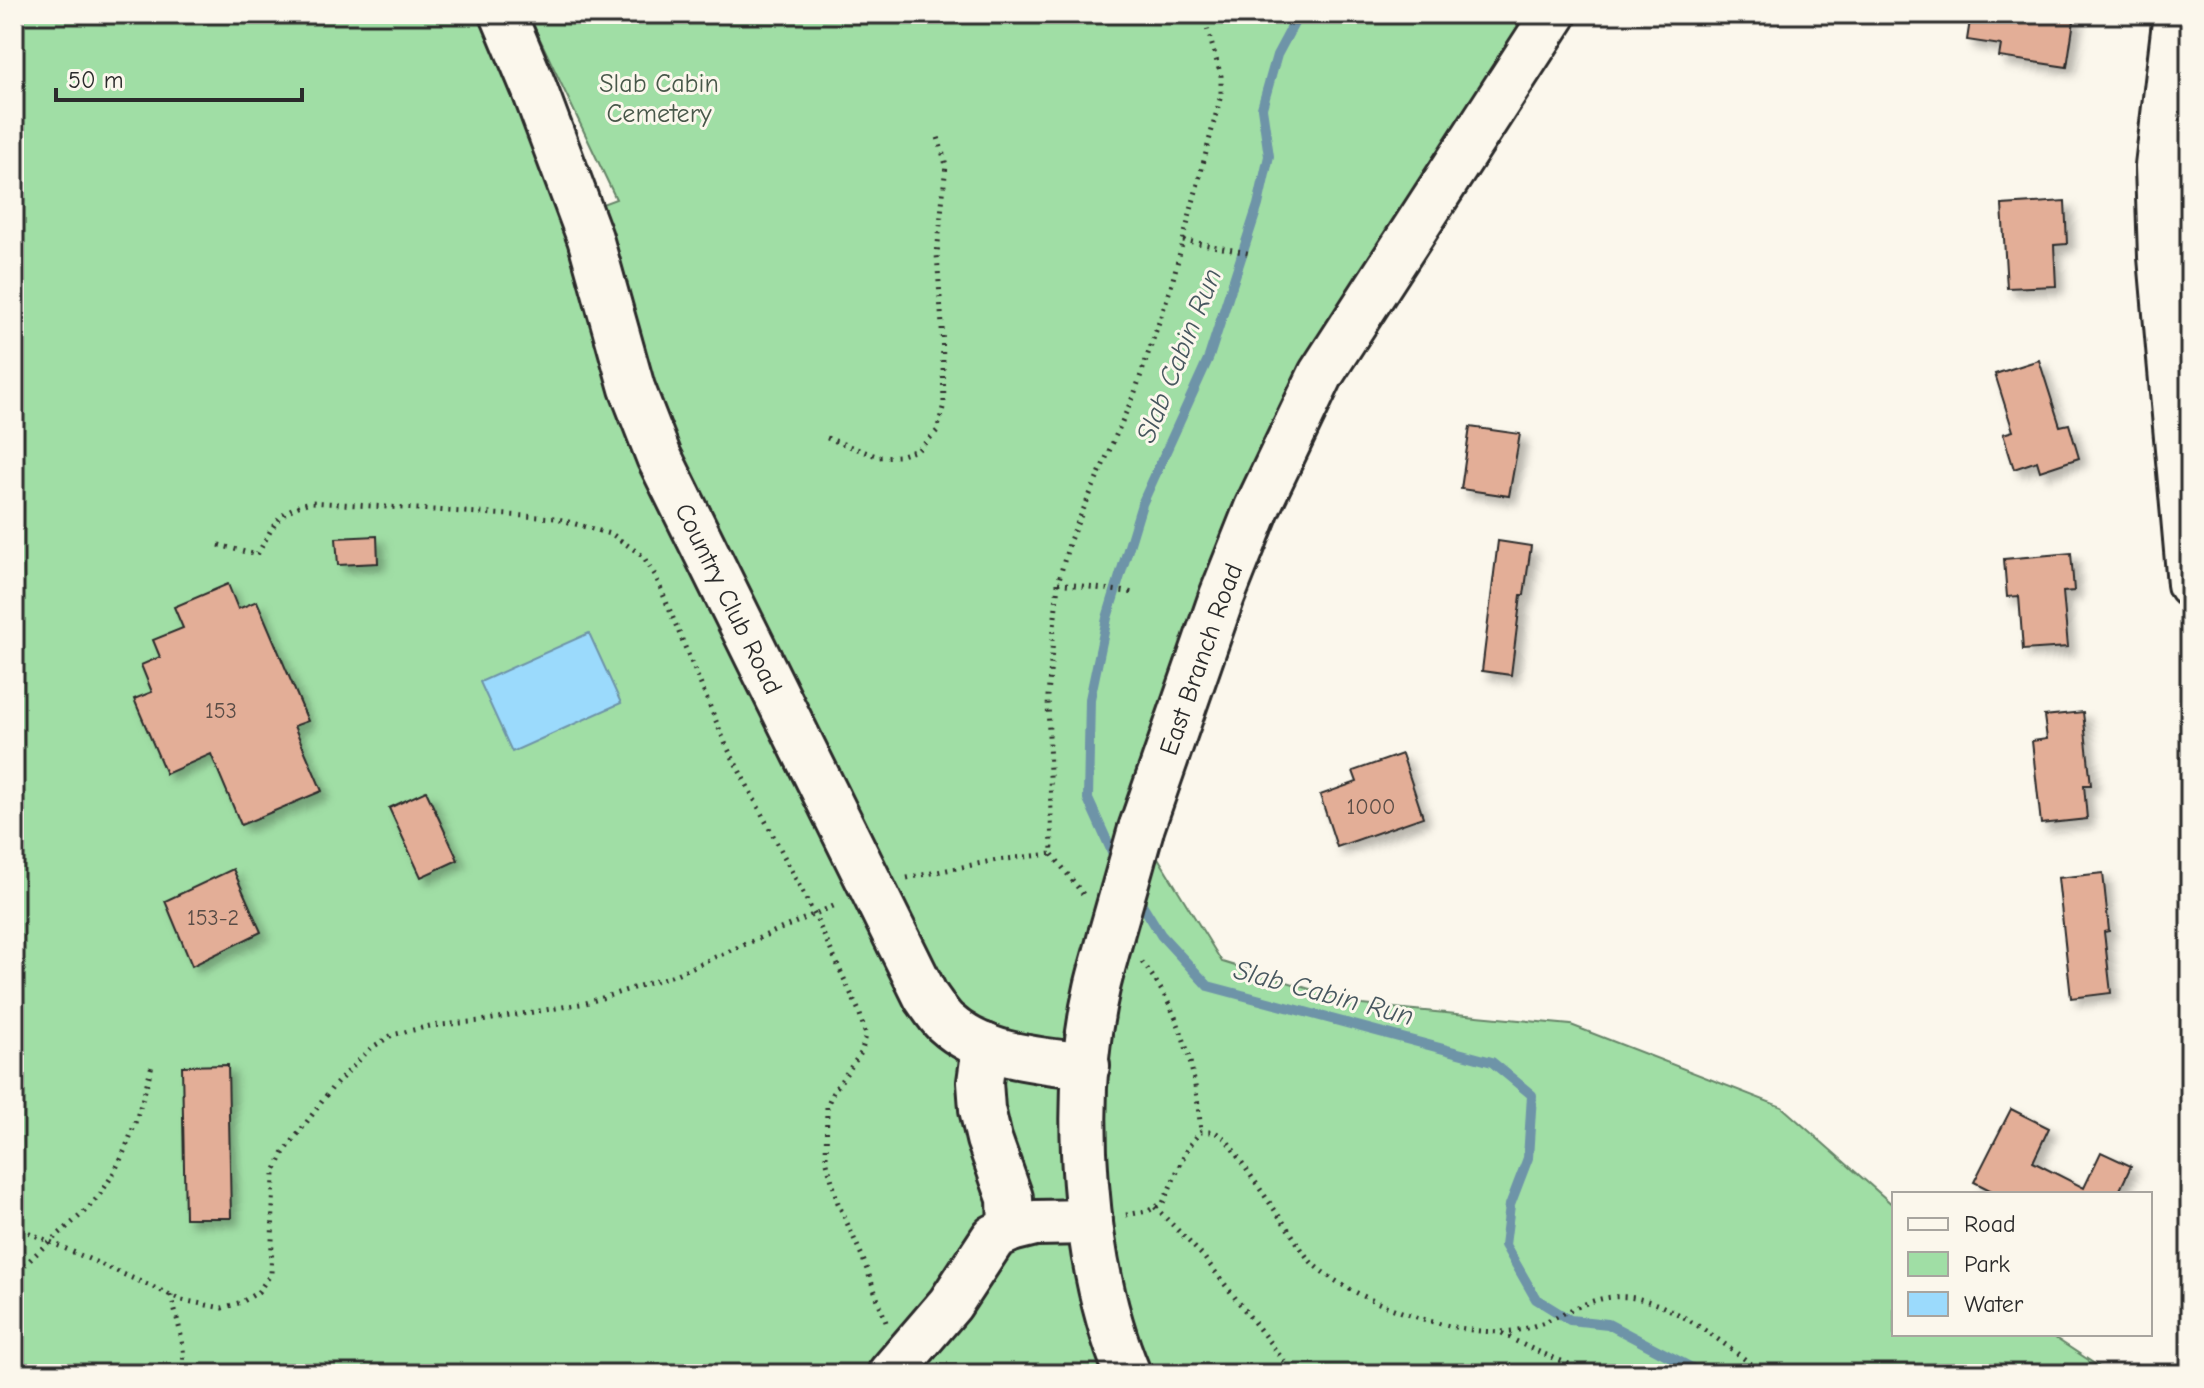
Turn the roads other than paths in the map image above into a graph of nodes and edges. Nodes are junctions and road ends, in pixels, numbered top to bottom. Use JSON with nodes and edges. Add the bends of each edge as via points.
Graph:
{"nodes":[{"id":1,"x":503,"y":14,"type":"edge"},
{"id":2,"x":1554,"y":14,"type":"edge"},
{"id":3,"x":2176,"y":14,"type":"edge"},
{"id":4,"x":2185,"y":456,"type":"edge"},
{"id":5,"x":2190,"y":584,"type":"edge"},
{"id":6,"x":985,"y":1046,"type":"junction"},
{"id":7,"x":1087,"y":1066,"type":"junction"},
{"id":8,"x":1090,"y":1222,"type":"junction"},
{"id":9,"x":1011,"y":1229,"type":"junction"},
{"id":10,"x":893,"y":1370,"type":"edge"},
{"id":11,"x":1128,"y":1374,"type":"edge"}],
"edges":[{"from":1,"to":6,"type":"street","name":"Country Club Road","via":[[590,238],[632,388],[659,457],[926,997],[944,1021]]},
{"from":2,"to":7,"type":"street","name":"East Branch Road","bridge":true,"via":[[1321,374],[1257,508],[1141,829],[1124,944],[1096,988]]},
{"from":3,"to":4,"type":"street","via":[[2158,166],[2161,257]]},
{"from":4,"to":5,"type":"street"},
{"from":6,"to":7,"type":"street","name":"Country Club Road","via":[[1040,1061]]},
{"from":6,"to":9,"type":"street","via":[[982,1109],[1010,1198]]},
{"from":7,"to":8,"type":"street","name":"East Branch Road"},
{"from":8,"to":9,"type":"street"},
{"from":8,"to":11,"type":"street","name":"East Branch Road","via":[[1105,1302]]},
{"from":9,"to":10,"type":"street","via":[[994,1237],[950,1304]]}]}
